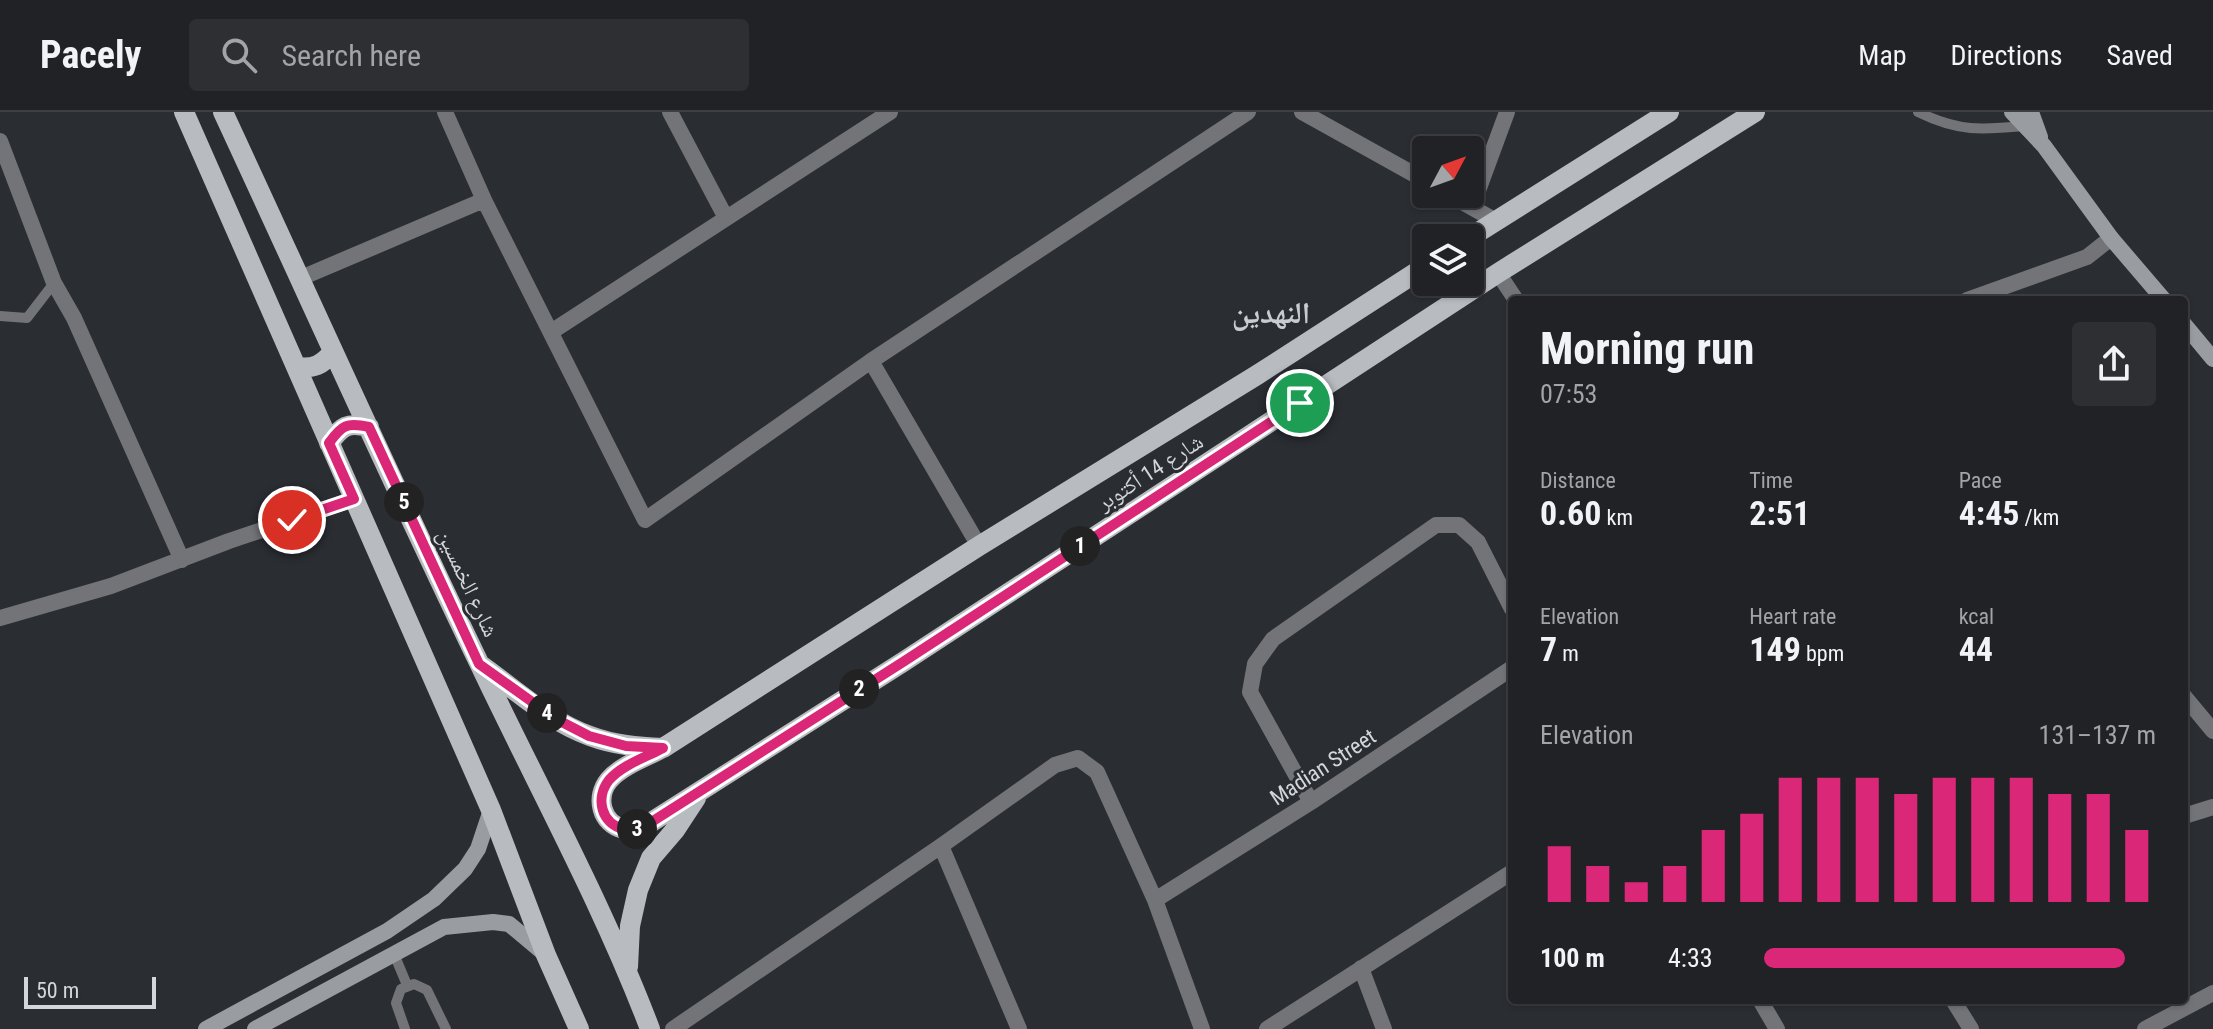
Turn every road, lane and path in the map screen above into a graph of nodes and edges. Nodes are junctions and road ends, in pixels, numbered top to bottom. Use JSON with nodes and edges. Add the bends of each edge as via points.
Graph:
{"nodes":[{"id":1,"x":184,"y":112,"type":"edge"},
{"id":2,"x":223,"y":112,"type":"edge"},
{"id":3,"x":445,"y":112,"type":"edge"},
{"id":4,"x":670,"y":112,"type":"edge"},
{"id":5,"x":890,"y":112,"type":"edge"},
{"id":6,"x":1248,"y":112,"type":"edge"},
{"id":7,"x":1302,"y":112,"type":"edge"},
{"id":8,"x":1507,"y":112,"type":"edge"},
{"id":9,"x":1669,"y":112,"type":"edge"},
{"id":10,"x":1755,"y":112,"type":"edge"},
{"id":11,"x":1918,"y":112,"type":"edge"},
{"id":12,"x":2012,"y":112,"type":"edge"},
{"id":13,"x":1652,"y":118,"type":"edge"},
{"id":14,"x":2028,"y":119,"type":"edge"},
{"id":15,"x":0,"y":141,"type":"edge"},
{"id":16,"x":1412,"y":173,"type":"edge"},
{"id":17,"x":1484,"y":174,"type":"edge"},
{"id":18,"x":484,"y":200,"type":"junction"},
{"id":19,"x":1474,"y":208,"type":"edge"},
{"id":20,"x":726,"y":218,"type":"junction"},
{"id":21,"x":1496,"y":221,"type":"junction"},
{"id":22,"x":1484,"y":229,"type":"edge"},
{"id":23,"x":2111,"y":238,"type":"junction"},
{"id":24,"x":1498,"y":273,"type":"junction"},
{"id":25,"x":1412,"y":275,"type":"edge"},
{"id":26,"x":301,"y":278,"type":"junction"},
{"id":27,"x":54,"y":283,"type":"junction"},
{"id":28,"x":1513,"y":296,"type":"edge"},
{"id":29,"x":1978,"y":296,"type":"edge"},
{"id":30,"x":2161,"y":296,"type":"edge"},
{"id":31,"x":0,"y":316,"type":"edge"},
{"id":32,"x":2188,"y":327,"type":"edge"},
{"id":33,"x":551,"y":332,"type":"junction"},
{"id":34,"x":2208,"y":340,"type":"edge"},
{"id":35,"x":333,"y":352,"type":"junction"},
{"id":36,"x":2213,"y":359,"type":"edge"},
{"id":37,"x":871,"y":361,"type":"junction"},
{"id":38,"x":297,"y":367,"type":"junction"},
{"id":39,"x":369,"y":427,"type":"junction"},
{"id":40,"x":329,"y":443,"type":"junction"},
{"id":41,"x":354,"y":499,"type":"junction"},
{"id":42,"x":979,"y":546,"type":"junction"},
{"id":43,"x":182,"y":560,"type":"junction"},
{"id":44,"x":1508,"y":601,"type":"edge"},
{"id":45,"x":0,"y":618,"type":"edge"},
{"id":46,"x":479,"y":664,"type":"junction"},
{"id":47,"x":1508,"y":671,"type":"edge"},
{"id":48,"x":2188,"y":701,"type":"edge"},
{"id":49,"x":2213,"y":731,"type":"edge"},
{"id":50,"x":663,"y":748,"type":"junction"},
{"id":51,"x":702,"y":789,"type":"junction"},
{"id":52,"x":1311,"y":802,"type":"junction"},
{"id":53,"x":2213,"y":807,"type":"edge"},
{"id":54,"x":491,"y":810,"type":"junction"},
{"id":55,"x":2188,"y":815,"type":"edge"},
{"id":56,"x":941,"y":846,"type":"junction"},
{"id":57,"x":1508,"y":875,"type":"edge"},
{"id":58,"x":1155,"y":900,"type":"junction"},
{"id":59,"x":394,"y":954,"type":"junction"},
{"id":60,"x":546,"y":955,"type":"junction"},
{"id":61,"x":1361,"y":968,"type":"junction"},
{"id":62,"x":628,"y":971,"type":"junction"},
{"id":63,"x":407,"y":985,"type":"junction"},
{"id":64,"x":2213,"y":993,"type":"edge"},
{"id":65,"x":1762,"y":1004,"type":"edge"},
{"id":66,"x":1955,"y":1004,"type":"edge"},
{"id":67,"x":206,"y":1029,"type":"edge"},
{"id":68,"x":255,"y":1029,"type":"edge"},
{"id":69,"x":405,"y":1029,"type":"edge"},
{"id":70,"x":446,"y":1029,"type":"edge"},
{"id":71,"x":579,"y":1029,"type":"edge"},
{"id":72,"x":650,"y":1029,"type":"edge"},
{"id":73,"x":673,"y":1029,"type":"edge"},
{"id":74,"x":1019,"y":1029,"type":"edge"},
{"id":75,"x":1202,"y":1029,"type":"edge"},
{"id":76,"x":1267,"y":1029,"type":"edge"},
{"id":77,"x":1384,"y":1029,"type":"edge"},
{"id":78,"x":1777,"y":1029,"type":"edge"},
{"id":79,"x":1971,"y":1029,"type":"edge"},
{"id":80,"x":2145,"y":1029,"type":"edge"}],
"edges":[{"from":1,"to":38,"type":"main road"},
{"from":2,"to":26,"type":"main road","name":"شارع الخمسين"},
{"from":3,"to":18,"type":"street"},
{"from":4,"to":20,"type":"street"},
{"from":5,"to":20,"type":"street"},
{"from":6,"to":37,"type":"street"},
{"from":7,"to":16,"type":"street"},
{"from":8,"to":17,"type":"street"},
{"from":9,"to":13,"type":"main road"},
{"from":10,"to":24,"type":"main road","name":"شارع 14 أكتوبر"},
{"from":11,"to":14,"type":"lane","via":[[1942,124],[1980,130]]},
{"from":12,"to":14,"type":"main road"},
{"from":13,"to":21,"type":"main road"},
{"from":14,"to":23,"type":"main road"},
{"from":15,"to":27,"type":"street"},
{"from":18,"to":26,"type":"street"},
{"from":18,"to":33,"type":"street"},
{"from":19,"to":21,"type":"street"},
{"from":20,"to":33,"type":"street"},
{"from":21,"to":22,"type":"main road"},
{"from":23,"to":29,"type":"street","via":[[2087,257]]},
{"from":23,"to":30,"type":"main road"},
{"from":24,"to":28,"type":"street"},
{"from":24,"to":51,"type":"main road","name":"شارع 14 أكتوبر"},
{"from":25,"to":42,"type":"main road","name":"شارع 14 أكتوبر"},
{"from":26,"to":35,"type":"main road","name":"شارع الخمسين"},
{"from":27,"to":31,"type":"lane","via":[[27,318]]},
{"from":27,"to":43,"type":"street"},
{"from":32,"to":34,"type":"main road"},
{"from":33,"to":37,"type":"street","via":[[645,520]]},
{"from":34,"to":36,"type":"main road"},
{"from":35,"to":38,"type":"main road","via":[[311,369]]},
{"from":35,"to":39,"type":"main road","name":"شارع الخمسين"},
{"from":37,"to":42,"type":"street"},
{"from":38,"to":40,"type":"main road"},
{"from":39,"to":40,"type":"main road","via":[[352,423]]},
{"from":39,"to":46,"type":"main road","name":"شارع الخمسين"},
{"from":40,"to":41,"type":"main road"},
{"from":41,"to":43,"type":"street"},
{"from":41,"to":54,"type":"main road"},
{"from":42,"to":50,"type":"main road","name":"شارع 14 أكتوبر"},
{"from":43,"to":45,"type":"street"},
{"from":44,"to":52,"type":"street","via":[[1478,542],[1459,525],[1436,525],[1273,639],[1255,664],[1250,692]]},
{"from":46,"to":50,"type":"main road","via":[[589,736]]},
{"from":46,"to":62,"type":"main road","name":"شارع الخمسين"},
{"from":47,"to":52,"type":"street","name":"Madian Street"},
{"from":48,"to":49,"type":"street"},
{"from":50,"to":51,"type":"main road","name":"شارع 14 أكتوبر","via":[[607,782],[603,813],[614,826],[627,831],[642,828]]},
{"from":51,"to":62,"type":"main road","name":"شارع 14 أكتوبر","via":[[651,858],[630,926]]},
{"from":52,"to":58,"type":"street","name":"Madian Street"},
{"from":53,"to":55,"type":"street"},
{"from":54,"to":60,"type":"main road"},
{"from":54,"to":67,"type":"main road","via":[[478,849],[434,899],[387,931]]},
{"from":56,"to":58,"type":"street","via":[[1055,765],[1078,758],[1097,772]]},
{"from":56,"to":73,"type":"street"},
{"from":56,"to":74,"type":"street"},
{"from":57,"to":61,"type":"street"},
{"from":58,"to":75,"type":"street"},
{"from":59,"to":60,"type":"main road","via":[[444,927],[493,922],[509,924]]},
{"from":59,"to":63,"type":"lane"},
{"from":59,"to":68,"type":"main road"},
{"from":60,"to":71,"type":"main road"},
{"from":61,"to":76,"type":"street"},
{"from":61,"to":77,"type":"street"},
{"from":62,"to":72,"type":"main road","name":"شارع الخمسين"},
{"from":63,"to":69,"type":"lane","via":[[396,1003]]},
{"from":63,"to":70,"type":"lane","via":[[427,990]]},
{"from":64,"to":80,"type":"street"},
{"from":65,"to":78,"type":"street"},
{"from":66,"to":79,"type":"street"}]}
